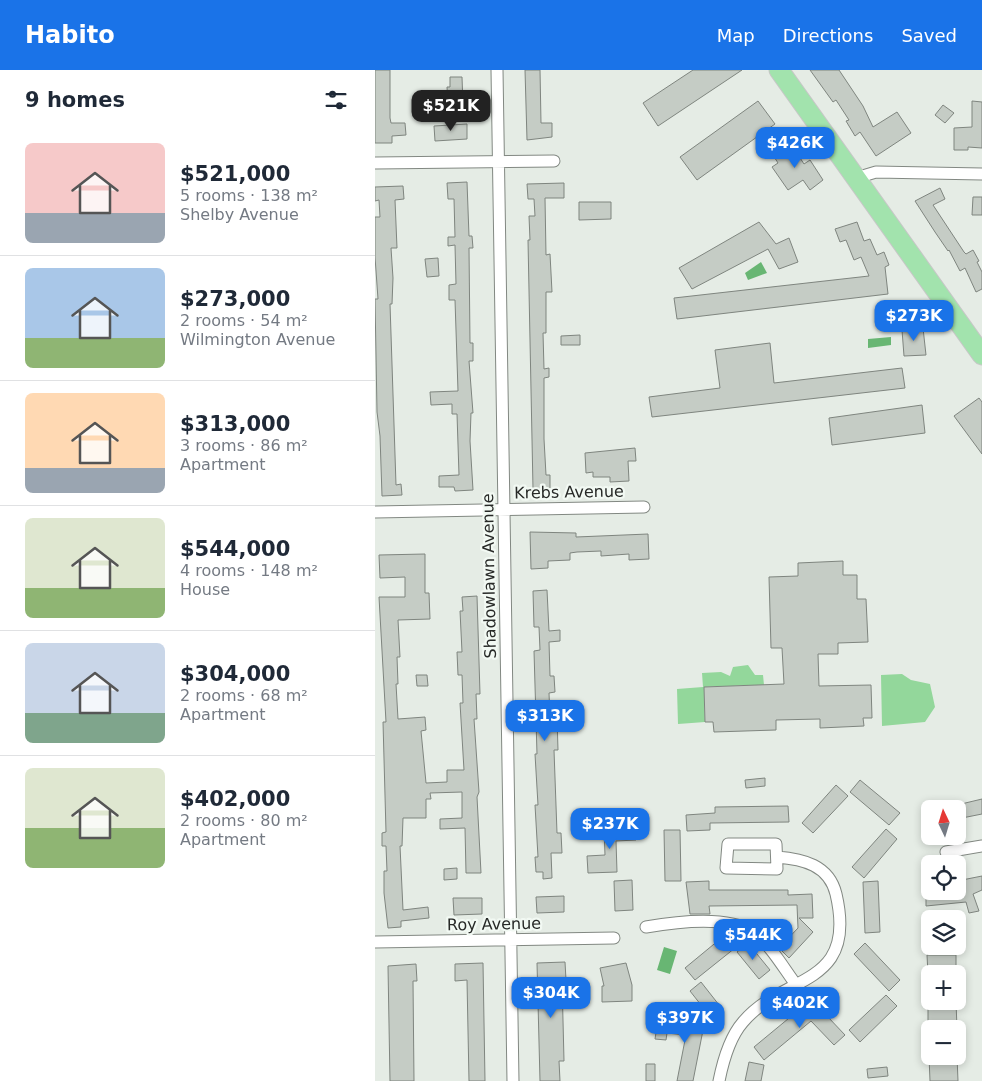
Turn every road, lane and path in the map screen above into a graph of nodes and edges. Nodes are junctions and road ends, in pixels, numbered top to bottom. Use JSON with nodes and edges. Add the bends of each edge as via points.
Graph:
{"nodes":[{"id":1,"x":497,"y":70,"type":"edge"},
{"id":2,"x":779,"y":70,"type":"edge"},
{"id":3,"x":554,"y":161,"type":"dead end"},
{"id":4,"x":498,"y":162,"type":"junction"},
{"id":5,"x":375,"y":163,"type":"edge"},
{"id":6,"x":982,"y":174,"type":"edge"},
{"id":7,"x":856,"y":178,"type":"junction"},
{"id":8,"x":982,"y":355,"type":"edge"},
{"id":9,"x":645,"y":507,"type":"dead end"},
{"id":10,"x":504,"y":509,"type":"junction"},
{"id":11,"x":375,"y":512,"type":"edge"},
{"id":12,"x":982,"y":846,"type":"edge"},
{"id":13,"x":946,"y":852,"type":"dead end"},
{"id":14,"x":777,"y":857,"type":"junction"},
{"id":15,"x":646,"y":927,"type":"dead end"},
{"id":16,"x":614,"y":938,"type":"dead end"},
{"id":17,"x":511,"y":940,"type":"junction"},
{"id":18,"x":375,"y":942,"type":"edge"},
{"id":19,"x":797,"y":986,"type":"junction"},
{"id":20,"x":513,"y":1081,"type":"edge"},
{"id":21,"x":719,"y":1081,"type":"edge"}],
"edges":[{"from":1,"to":4,"type":"street","name":"Shadowlawn Avenue"},
{"from":2,"to":7,"type":"main road"},
{"from":3,"to":4,"type":"street"},
{"from":4,"to":5,"type":"street"},
{"from":4,"to":10,"type":"street","name":"Shadowlawn Avenue"},
{"from":6,"to":7,"type":"street","via":[[877,172]]},
{"from":7,"to":8,"type":"main road"},
{"from":9,"to":10,"type":"street","name":"Krebs Avenue"},
{"from":10,"to":11,"type":"street","name":"Krebs Avenue"},
{"from":10,"to":17,"type":"street","name":"Shadowlawn Avenue"},
{"from":12,"to":13,"type":"street"},
{"from":14,"to":14,"type":"street","via":[[777,844],[727,844],[726,868],[777,869]]},
{"from":14,"to":19,"type":"street","via":[[804,860],[825,872],[837,903],[839,923],[835,949],[823,968]]},
{"from":15,"to":19,"type":"street","via":[[705,922],[740,926],[762,940]]},
{"from":16,"to":17,"type":"street","name":"Roy Avenue"},
{"from":17,"to":18,"type":"street","name":"Roy Avenue"},
{"from":17,"to":20,"type":"street","name":"Shadowlawn Avenue"},
{"from":19,"to":21,"type":"street","via":[[758,1008],[741,1024],[730,1043]]}]}
